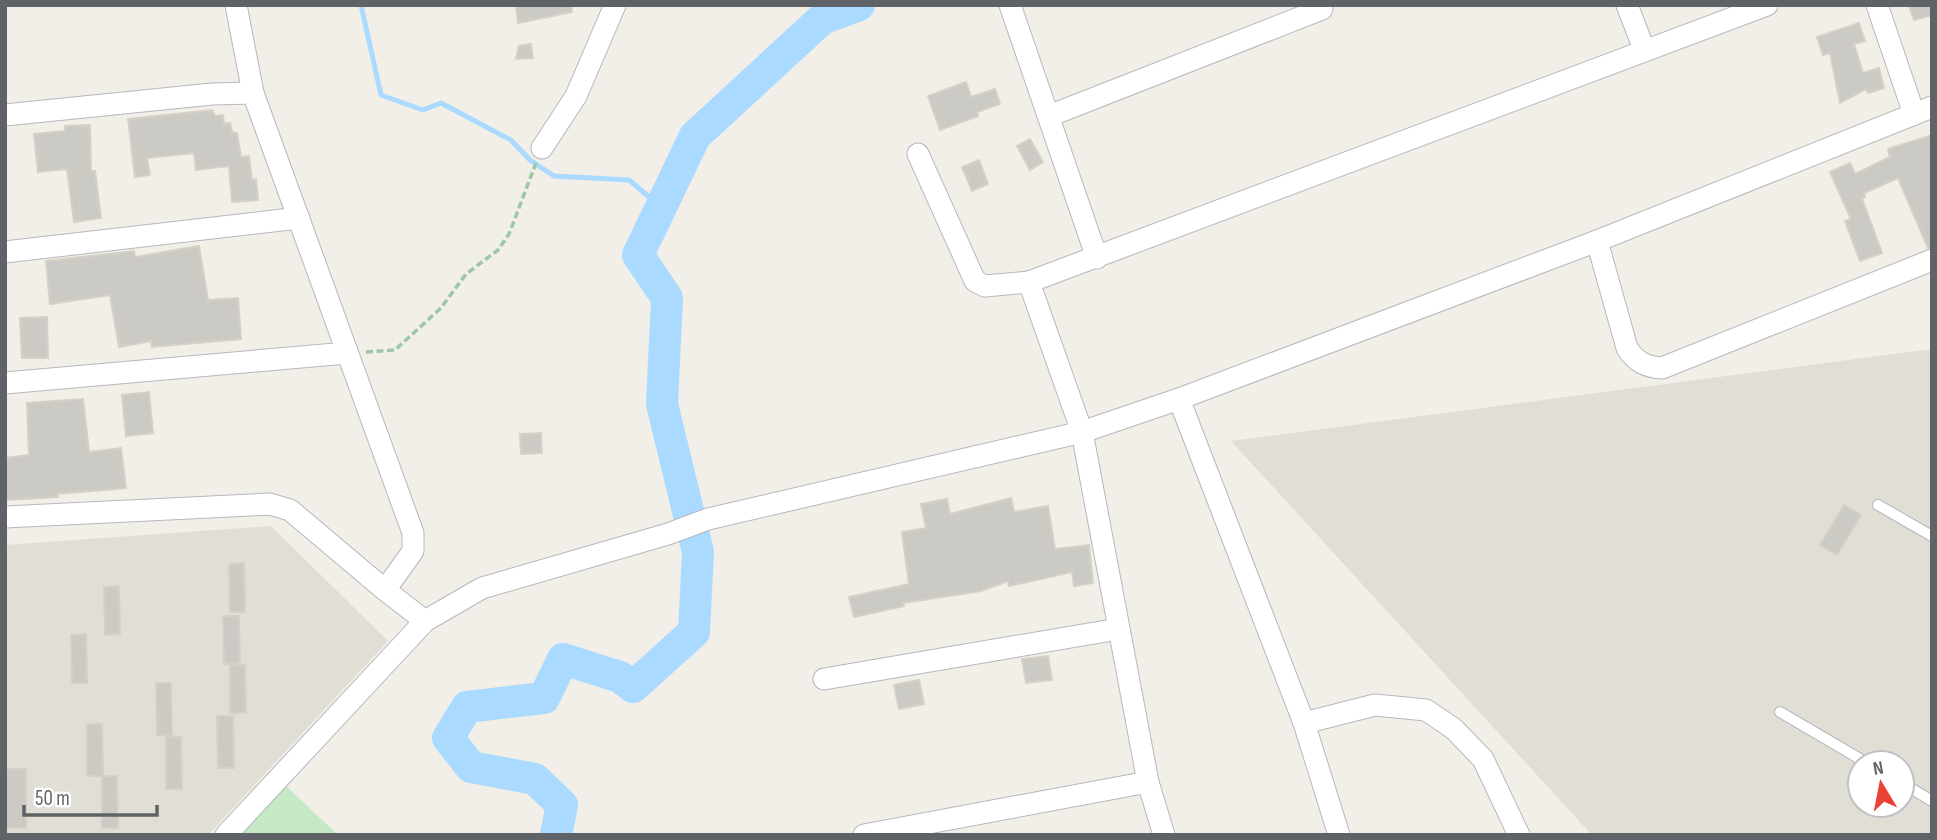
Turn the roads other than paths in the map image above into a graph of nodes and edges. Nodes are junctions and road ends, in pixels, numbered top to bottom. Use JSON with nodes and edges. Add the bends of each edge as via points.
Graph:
{"nodes":[{"id":1,"x":236,"y":5,"type":"edge"},
{"id":2,"x":615,"y":5,"type":"edge"},
{"id":3,"x":1010,"y":5,"type":"edge"},
{"id":4,"x":1627,"y":5,"type":"edge"},
{"id":5,"x":1767,"y":5,"type":"edge"},
{"id":6,"x":1877,"y":5,"type":"edge"},
{"id":7,"x":1325,"y":6,"type":"edge"},
{"id":8,"x":1644,"y":50,"type":"junction"},
{"id":9,"x":253,"y":93,"type":"junction"},
{"id":10,"x":1923,"y":110,"type":"edge"},
{"id":11,"x":5,"y":116,"type":"edge"},
{"id":12,"x":1049,"y":116,"type":"junction"},
{"id":13,"x":542,"y":148,"type":"dead end"},
{"id":14,"x":918,"y":154,"type":"dead end"},
{"id":15,"x":299,"y":218,"type":"junction"},
{"id":16,"x":1597,"y":241,"type":"junction"},
{"id":17,"x":5,"y":252,"type":"edge"},
{"id":18,"x":1097,"y":258,"type":"junction"},
{"id":19,"x":1932,"y":260,"type":"edge"},
{"id":20,"x":1029,"y":282,"type":"junction"},
{"id":21,"x":347,"y":353,"type":"junction"},
{"id":22,"x":5,"y":383,"type":"edge"},
{"id":23,"x":1179,"y":399,"type":"junction"},
{"id":24,"x":1082,"y":432,"type":"junction"},
{"id":25,"x":1878,"y":505,"type":"dead end"},
{"id":26,"x":5,"y":517,"type":"edge"},
{"id":27,"x":1932,"y":537,"type":"edge"},
{"id":28,"x":385,"y":590,"type":"junction"},
{"id":29,"x":425,"y":621,"type":"junction"},
{"id":30,"x":1118,"y":629,"type":"junction"},
{"id":31,"x":824,"y":679,"type":"dead end"},
{"id":32,"x":1780,"y":712,"type":"dead end"},
{"id":33,"x":1304,"y":723,"type":"junction"},
{"id":34,"x":1846,"y":751,"type":"edge"},
{"id":35,"x":1148,"y":782,"type":"junction"},
{"id":36,"x":1916,"y":791,"type":"edge"},
{"id":37,"x":1932,"y":801,"type":"edge"},
{"id":38,"x":226,"y":835,"type":"edge"},
{"id":39,"x":864,"y":835,"type":"edge"},
{"id":40,"x":1164,"y":835,"type":"edge"},
{"id":41,"x":1339,"y":835,"type":"edge"},
{"id":42,"x":1519,"y":835,"type":"edge"}],
"edges":[{"from":1,"to":9,"type":"street"},
{"from":2,"to":13,"type":"street","via":[[576,96]]},
{"from":3,"to":12,"type":"street"},
{"from":4,"to":8,"type":"street"},
{"from":5,"to":8,"type":"street"},
{"from":6,"to":10,"type":"street"},
{"from":7,"to":12,"type":"street"},
{"from":8,"to":18,"type":"street"},
{"from":9,"to":11,"type":"street"},
{"from":9,"to":15,"type":"street"},
{"from":10,"to":16,"type":"street"},
{"from":12,"to":18,"type":"street"},
{"from":14,"to":20,"type":"street","via":[[975,281],[985,286]]},
{"from":15,"to":17,"type":"street"},
{"from":15,"to":21,"type":"street"},
{"from":16,"to":19,"type":"street","via":[[1627,348],[1635,360],[1662,368]]},
{"from":16,"to":23,"type":"street"},
{"from":18,"to":20,"type":"street"},
{"from":20,"to":24,"type":"street"},
{"from":21,"to":22,"type":"street"},
{"from":21,"to":28,"type":"street","via":[[413,533],[413,551]]},
{"from":23,"to":24,"type":"street"},
{"from":23,"to":33,"type":"street"},
{"from":24,"to":29,"type":"street","via":[[708,519],[482,588]]},
{"from":24,"to":30,"type":"street"},
{"from":25,"to":27,"type":"lane"},
{"from":26,"to":28,"type":"street","via":[[270,504],[290,510]]},
{"from":28,"to":29,"type":"street"},
{"from":29,"to":38,"type":"street"},
{"from":30,"to":31,"type":"street"},
{"from":30,"to":35,"type":"street"},
{"from":32,"to":34,"type":"lane"},
{"from":33,"to":41,"type":"street"},
{"from":33,"to":42,"type":"street","via":[[1375,705],[1426,710],[1454,729],[1483,759]]},
{"from":35,"to":39,"type":"street"},
{"from":35,"to":40,"type":"street"},
{"from":36,"to":37,"type":"lane"}]}
